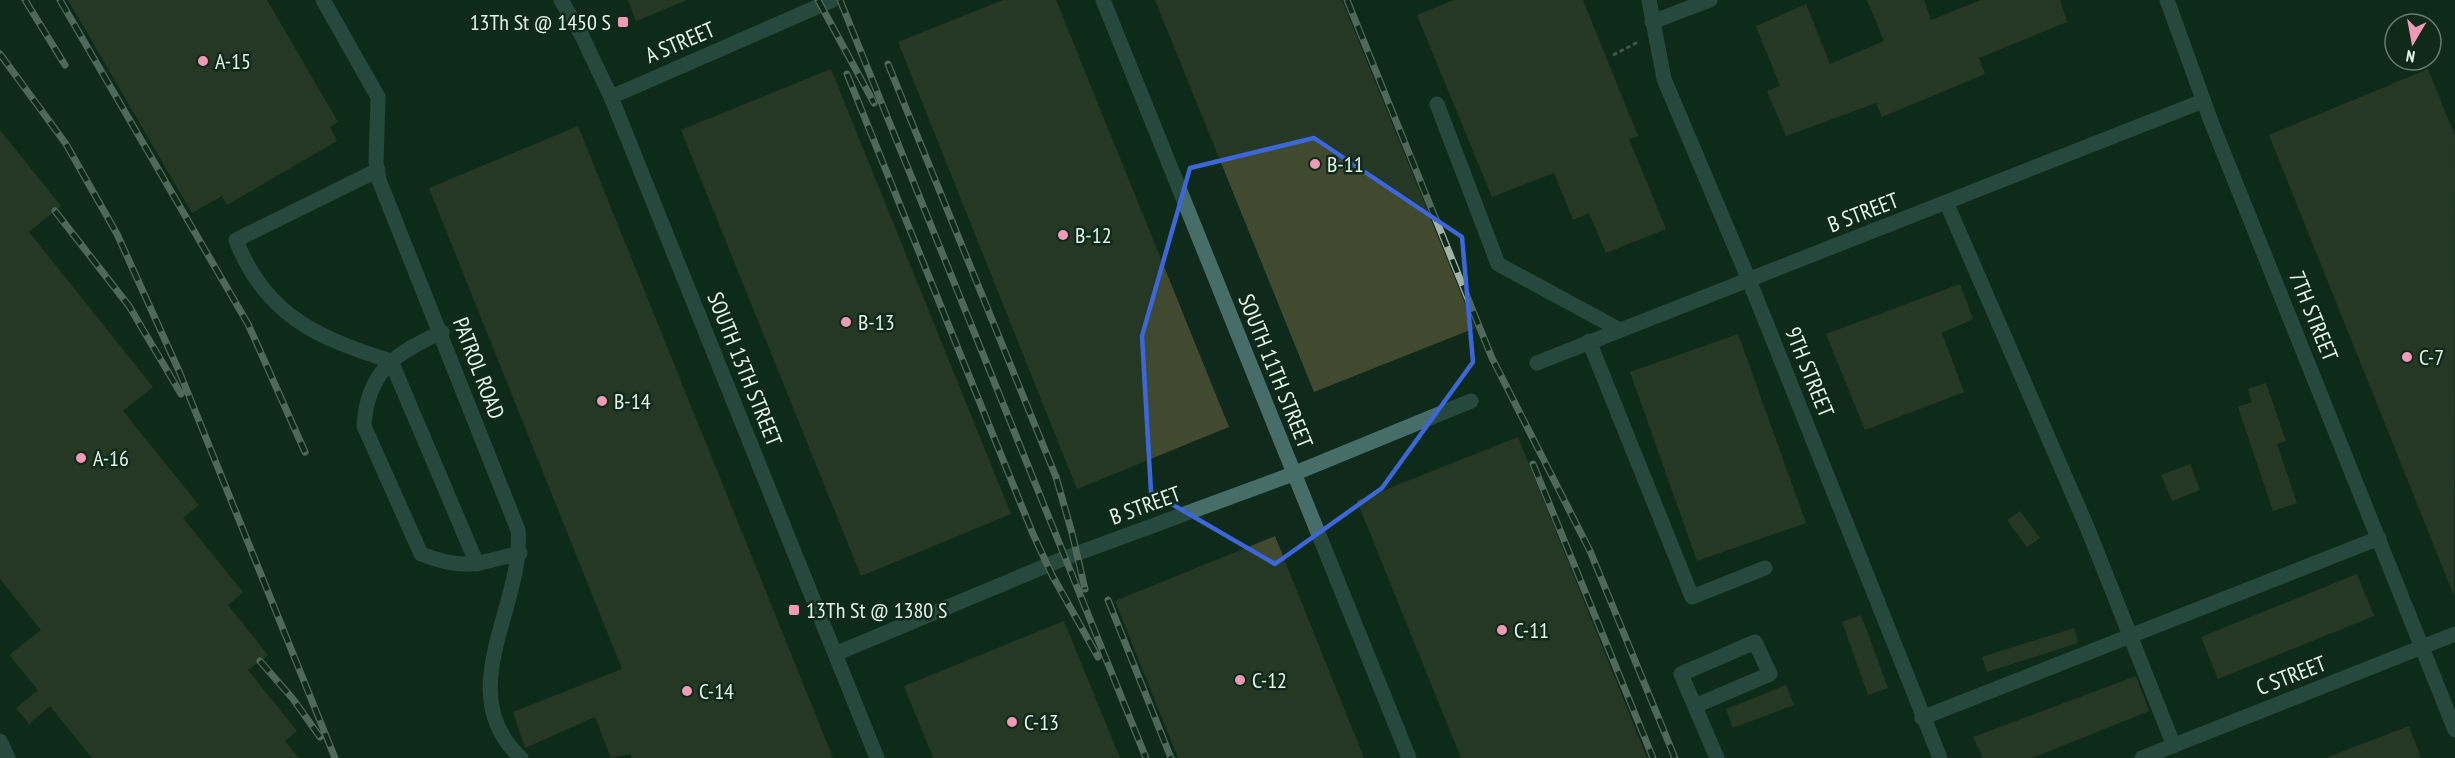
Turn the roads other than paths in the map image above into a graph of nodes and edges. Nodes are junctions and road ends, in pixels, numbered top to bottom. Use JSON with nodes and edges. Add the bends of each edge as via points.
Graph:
{"nodes":[{"id":1,"x":323,"y":0,"type":"edge"},
{"id":2,"x":561,"y":0,"type":"edge"},
{"id":3,"x":833,"y":0,"type":"edge"},
{"id":4,"x":1103,"y":0,"type":"edge"},
{"id":5,"x":1649,"y":0,"type":"edge"},
{"id":6,"x":1710,"y":0,"type":"edge"},
{"id":7,"x":2167,"y":0,"type":"edge"},
{"id":8,"x":1653,"y":22,"type":"junction"},
{"id":9,"x":611,"y":97,"type":"junction"},
{"id":10,"x":2203,"y":101,"type":"junction"},
{"id":11,"x":1437,"y":104,"type":"dead end"},
{"id":12,"x":378,"y":170,"type":"junction"},
{"id":13,"x":1947,"y":204,"type":"junction"},
{"id":14,"x":1749,"y":280,"type":"junction"},
{"id":15,"x":1618,"y":329,"type":"junction"},
{"id":16,"x":442,"y":332,"type":"junction"},
{"id":17,"x":1589,"y":341,"type":"junction"},
{"id":18,"x":391,"y":361,"type":"junction"},
{"id":19,"x":1537,"y":363,"type":"dead end"},
{"id":20,"x":1471,"y":401,"type":"dead end"},
{"id":21,"x":1293,"y":474,"type":"junction"},
{"id":22,"x":2379,"y":538,"type":"junction"},
{"id":23,"x":520,"y":553,"type":"junction"},
{"id":24,"x":477,"y":564,"type":"junction"},
{"id":25,"x":1765,"y":568,"type":"dead end"},
{"id":26,"x":2455,"y":634,"type":"edge"},
{"id":27,"x":2132,"y":636,"type":"junction"},
{"id":28,"x":2421,"y":648,"type":"junction"},
{"id":29,"x":835,"y":654,"type":"junction"},
{"id":30,"x":1695,"y":706,"type":"junction"},
{"id":31,"x":1922,"y":718,"type":"junction"},
{"id":32,"x":2455,"y":730,"type":"edge"},
{"id":33,"x":0,"y":741,"type":"edge"},
{"id":34,"x":2174,"y":746,"type":"junction"},
{"id":35,"x":8,"y":758,"type":"edge"},
{"id":36,"x":521,"y":758,"type":"edge"},
{"id":37,"x":878,"y":758,"type":"edge"},
{"id":38,"x":1409,"y":758,"type":"edge"},
{"id":39,"x":1717,"y":758,"type":"edge"},
{"id":40,"x":1940,"y":758,"type":"edge"},
{"id":41,"x":2142,"y":758,"type":"edge"}],
"edges":[{"from":1,"to":12,"type":"lane","name":"PATROL ROAD","via":[[378,97]]},
{"from":2,"to":9,"type":"lane","name":"SOUTH 13TH STREET"},
{"from":3,"to":9,"type":"lane","name":"A STREET"},
{"from":4,"to":21,"type":"lane","name":"SOUTH 11TH STREET"},
{"from":5,"to":8,"type":"lane","name":"9TH STREET"},
{"from":6,"to":8,"type":"lane"},
{"from":7,"to":10,"type":"lane","name":"7TH STREET"},
{"from":8,"to":14,"type":"lane","name":"9TH STREET","via":[[1664,79]]},
{"from":9,"to":29,"type":"lane","name":"SOUTH 13TH STREET"},
{"from":10,"to":13,"type":"lane","name":"B STREET"},
{"from":10,"to":22,"type":"lane","name":"7TH STREET"},
{"from":11,"to":15,"type":"lane","via":[[1498,264]]},
{"from":12,"to":16,"type":"lane","name":"PATROL ROAD"},
{"from":12,"to":18,"type":"lane","via":[[236,240],[247,269],[275,305],[304,326]]},
{"from":13,"to":14,"type":"lane","name":"B STREET"},
{"from":13,"to":27,"type":"lane"},
{"from":14,"to":15,"type":"lane","name":"B STREET"},
{"from":14,"to":31,"type":"lane","name":"9TH STREET"},
{"from":15,"to":17,"type":"lane","name":"B STREET"},
{"from":16,"to":18,"type":"lane","via":[[407,348]]},
{"from":16,"to":23,"type":"lane","name":"PATROL ROAD","via":[[518,530]]},
{"from":17,"to":19,"type":"lane","name":"B STREET"},
{"from":17,"to":25,"type":"lane","via":[[1692,597]]},
{"from":18,"to":24,"type":"lane"},
{"from":18,"to":24,"type":"lane","via":[[365,406],[364,426],[377,457],[421,554],[448,564]]},
{"from":20,"to":21,"type":"lane","name":"B STREET"},
{"from":21,"to":29,"type":"lane","name":"B STREET","via":[[1065,558]]},
{"from":21,"to":38,"type":"lane","name":"SOUTH 11TH STREET"},
{"from":22,"to":27,"type":"lane"},
{"from":22,"to":28,"type":"lane","name":"7TH STREET"},
{"from":23,"to":24,"type":"lane"},
{"from":23,"to":36,"type":"lane","name":"PATROL ROAD","via":[[490,678],[490,704],[513,751]]},
{"from":26,"to":28,"type":"lane","name":"C STREET"},
{"from":27,"to":31,"type":"lane"},
{"from":27,"to":34,"type":"lane"},
{"from":28,"to":32,"type":"lane","name":"7TH STREET"},
{"from":28,"to":34,"type":"lane","name":"C STREET"},
{"from":29,"to":37,"type":"lane","name":"SOUTH 13TH STREET"},
{"from":30,"to":30,"type":"lane","via":[[1681,674],[1755,642],[1770,674]]},
{"from":30,"to":39,"type":"lane"},
{"from":31,"to":40,"type":"lane","name":"9TH STREET"},
{"from":33,"to":35,"type":"lane"},
{"from":34,"to":41,"type":"lane","name":"C STREET"}]}
